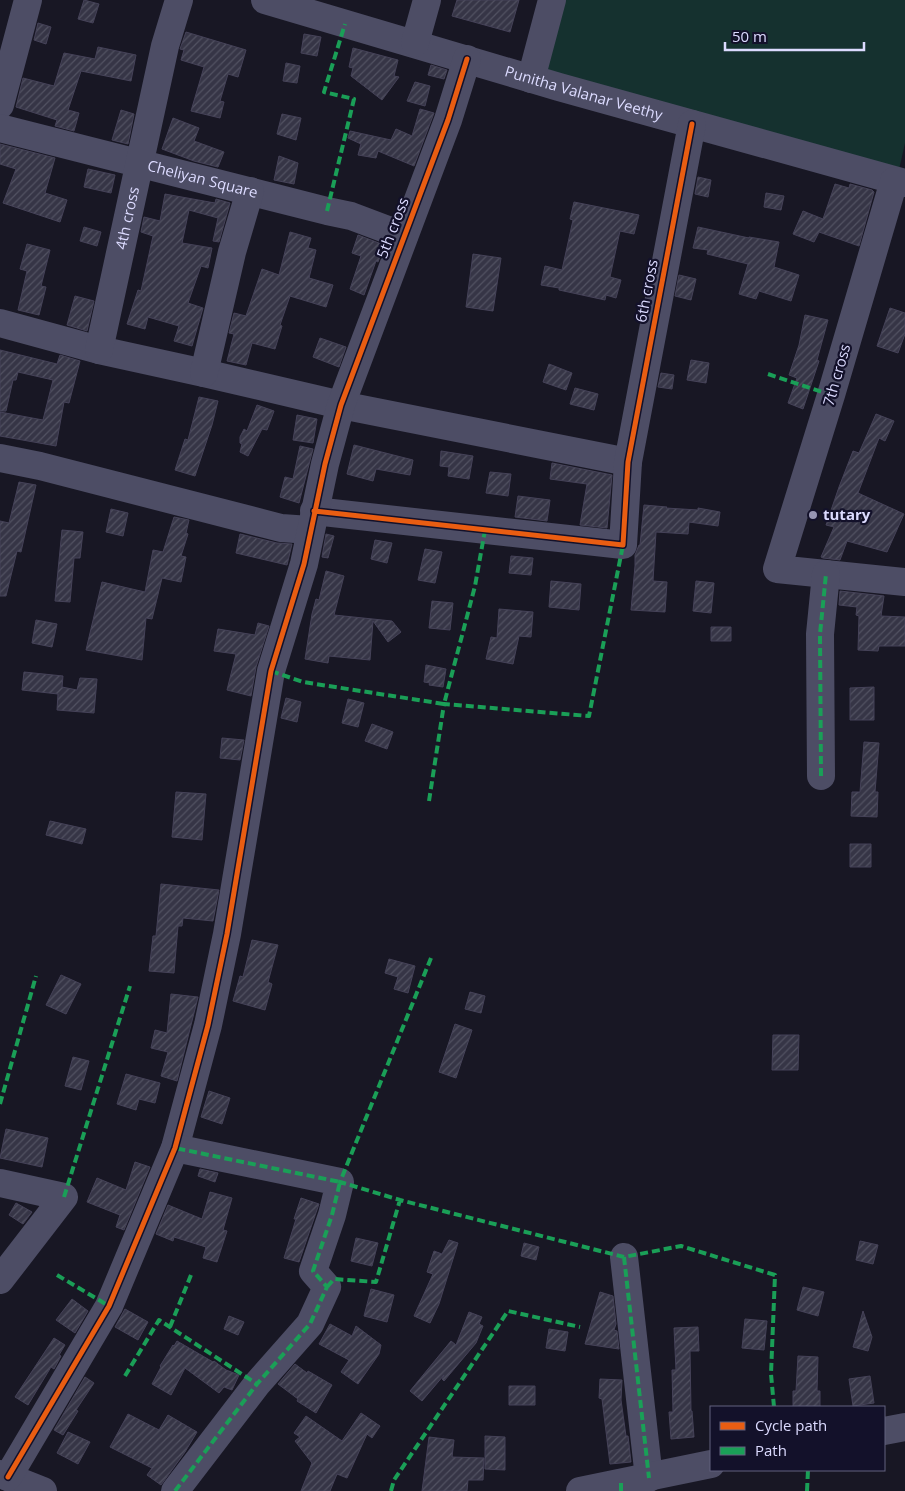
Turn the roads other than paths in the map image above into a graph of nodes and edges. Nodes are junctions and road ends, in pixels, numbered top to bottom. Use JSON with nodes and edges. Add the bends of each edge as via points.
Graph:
{"nodes":[{"id":1,"x":28,"y":0,"type":"edge"},
{"id":2,"x":179,"y":0,"type":"edge"},
{"id":3,"x":265,"y":0,"type":"edge"},
{"id":4,"x":427,"y":0,"type":"edge"},
{"id":5,"x":552,"y":0,"type":"edge"},
{"id":6,"x":347,"y":12,"type":"edge"},
{"id":7,"x":415,"y":43,"type":"junction"},
{"id":8,"x":467,"y":59,"type":"junction"},
{"id":9,"x":531,"y":78,"type":"junction"},
{"id":10,"x":0,"y":105,"type":"edge"},
{"id":11,"x":692,"y":124,"type":"junction"},
{"id":12,"x":0,"y":128,"type":"edge"},
{"id":13,"x":140,"y":163,"type":"junction"},
{"id":14,"x":899,"y":182,"type":"edge"},
{"id":15,"x":250,"y":191,"type":"junction"},
{"id":16,"x":404,"y":236,"type":"junction"},
{"id":17,"x":0,"y":323,"type":"edge"},
{"id":18,"x":99,"y":350,"type":"junction"},
{"id":19,"x":204,"y":372,"type":"junction"},
{"id":20,"x":341,"y":405,"type":"junction"},
{"id":21,"x":0,"y":458,"type":"edge"},
{"id":22,"x":628,"y":462,"type":"junction"},
{"id":23,"x":312,"y":521,"type":"junction"},
{"id":24,"x":826,"y":574,"type":"junction"},
{"id":25,"x":905,"y":582,"type":"edge"},
{"id":26,"x":821,"y":776,"type":"dead end"},
{"id":27,"x":175,"y":1148,"type":"junction"},
{"id":28,"x":0,"y":1183,"type":"edge"},
{"id":29,"x":624,"y":1257,"type":"dead end"},
{"id":30,"x":0,"y":1280,"type":"edge"},
{"id":31,"x":905,"y":1427,"type":"edge"},
{"id":32,"x":885,"y":1431,"type":"edge"},
{"id":33,"x":710,"y":1464,"type":"edge"},
{"id":34,"x":4,"y":1476,"type":"edge"},
{"id":35,"x":649,"y":1478,"type":"junction"},
{"id":36,"x":43,"y":1491,"type":"edge"},
{"id":37,"x":175,"y":1491,"type":"edge"},
{"id":38,"x":580,"y":1491,"type":"edge"}],
"edges":[{"from":1,"to":10,"type":"street"},
{"from":2,"to":13,"type":"street","name":"4th cross","via":[[165,46]]},
{"from":3,"to":6,"type":"street","name":"Punitha Valanar Veethy"},
{"from":4,"to":7,"type":"street"},
{"from":5,"to":9,"type":"street"},
{"from":6,"to":7,"type":"street","name":"Punitha Valanar Veethy"},
{"from":7,"to":8,"type":"street","name":"Punitha Valanar Veethy"},
{"from":8,"to":9,"type":"street","name":"Punitha Valanar Veethy"},
{"from":8,"to":16,"type":"street","name":"5th cross","via":[[448,120]]},
{"from":9,"to":11,"type":"street","name":"Punitha Valanar Veethy"},
{"from":11,"to":14,"type":"street","name":"Punitha Valanar Veethy"},
{"from":11,"to":22,"type":"street","name":"6th cross"},
{"from":12,"to":13,"type":"street","name":"Cheliyan Square"},
{"from":13,"to":15,"type":"street","name":"Cheliyan Square"},
{"from":13,"to":18,"type":"street","name":"4th cross"},
{"from":14,"to":24,"type":"street","name":"7th cross","via":[[777,569]]},
{"from":15,"to":16,"type":"street","name":"Cheliyan Square","via":[[351,216]]},
{"from":15,"to":19,"type":"street"},
{"from":16,"to":20,"type":"street","name":"5th cross"},
{"from":17,"to":18,"type":"street"},
{"from":18,"to":19,"type":"street"},
{"from":19,"to":20,"type":"street"},
{"from":20,"to":22,"type":"street"},
{"from":20,"to":23,"type":"street","name":"5th cross"},
{"from":21,"to":23,"type":"street","via":[[281,528]]},
{"from":22,"to":23,"type":"street","name":"6th cross","via":[[623,545]]},
{"from":23,"to":27,"type":"street","name":"5th cross","via":[[304,564],[271,671],[227,934],[208,1025]]},
{"from":24,"to":25,"type":"street"},
{"from":24,"to":26,"type":"street","via":[[820,634]]},
{"from":27,"to":34,"type":"street","name":"5th cross","via":[[108,1306]]},
{"from":27,"to":37,"type":"street","via":[[340,1182],[313,1271],[327,1287],[310,1324],[257,1384]]},
{"from":28,"to":30,"type":"street","via":[[64,1197]]},
{"from":29,"to":35,"type":"street"},
{"from":31,"to":32,"type":"street"},
{"from":33,"to":35,"type":"street"},
{"from":34,"to":36,"type":"street"},
{"from":35,"to":38,"type":"street"}]}
